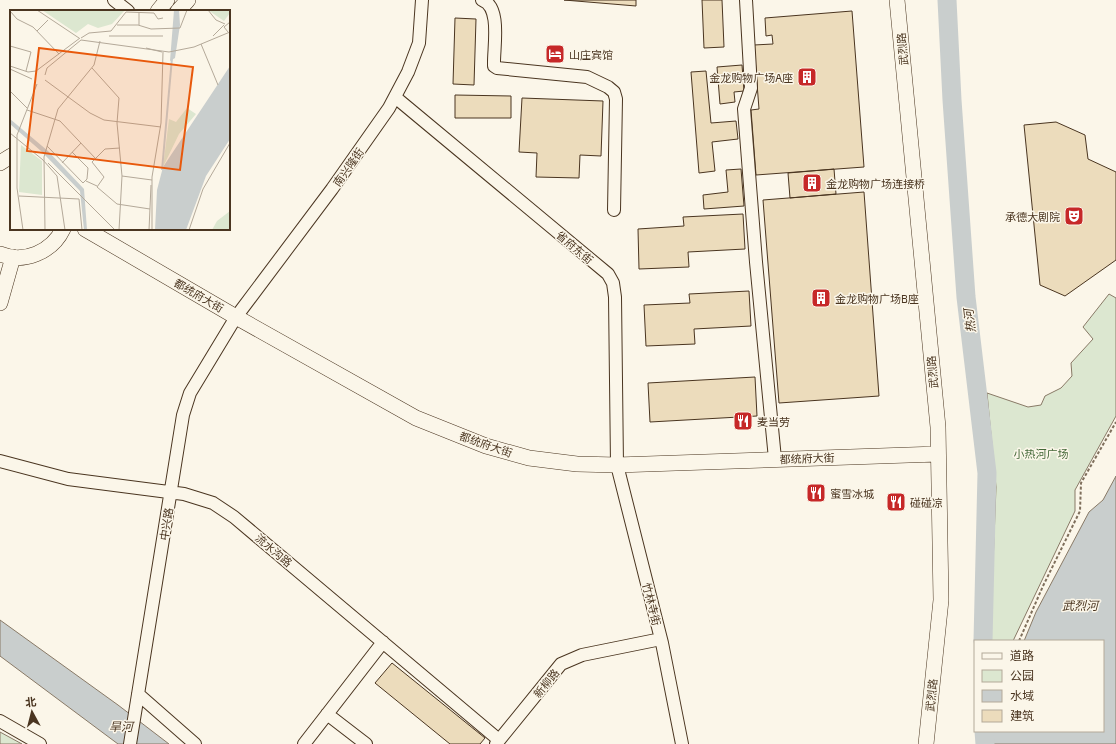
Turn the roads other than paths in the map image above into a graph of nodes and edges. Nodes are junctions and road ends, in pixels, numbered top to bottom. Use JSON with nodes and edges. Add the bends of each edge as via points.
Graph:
{"nodes":[{"id":1,"x":114,"y":0,"type":"edge"},
{"id":2,"x":167,"y":0,"type":"edge"},
{"id":3,"x":188,"y":0,"type":"edge"},
{"id":4,"x":422,"y":0,"type":"edge"},
{"id":5,"x":482,"y":0,"type":"edge"},
{"id":6,"x":746,"y":0,"type":"edge"},
{"id":7,"x":897,"y":0,"type":"edge"},
{"id":8,"x":127,"y":10,"type":"edge"},
{"id":9,"x":159,"y":10,"type":"edge"},
{"id":10,"x":179,"y":10,"type":"edge"},
{"id":11,"x":395,"y":97,"type":"junction"},
{"id":12,"x":10,"y":157,"type":"edge"},
{"id":13,"x":10,"y":160,"type":"edge"},
{"id":14,"x":0,"y":163,"type":"edge"},
{"id":15,"x":614,"y":210,"type":"dead end"},
{"id":16,"x":62,"y":230,"type":"edge"},
{"id":17,"x":87,"y":230,"type":"edge"},
{"id":18,"x":7,"y":256,"type":"edge"},
{"id":19,"x":0,"y":303,"type":"edge"},
{"id":20,"x":236,"y":317,"type":"junction"},
{"id":21,"x":938,"y":454,"type":"junction"},
{"id":22,"x":775,"y":460,"type":"junction"},
{"id":23,"x":0,"y":461,"type":"edge"},
{"id":24,"x":617,"y":465,"type":"junction"},
{"id":25,"x":171,"y":492,"type":"junction"},
{"id":26,"x":661,"y":639,"type":"junction"},
{"id":27,"x":383,"y":642,"type":"junction"},
{"id":28,"x":138,"y":694,"type":"junction"},
{"id":29,"x":327,"y":714,"type":"junction"},
{"id":30,"x":0,"y":720,"type":"edge"},
{"id":31,"x":498,"y":742,"type":"edge"},
{"id":32,"x":40,"y":744,"type":"edge"},
{"id":33,"x":130,"y":744,"type":"edge"},
{"id":34,"x":195,"y":744,"type":"edge"},
{"id":35,"x":304,"y":744,"type":"edge"},
{"id":36,"x":366,"y":744,"type":"edge"},
{"id":37,"x":682,"y":744,"type":"edge"},
{"id":38,"x":926,"y":744,"type":"edge"}],
"edges":[{"from":1,"to":8,"type":"street"},
{"from":2,"to":9,"type":"main road"},
{"from":3,"to":10,"type":"main road"},
{"from":4,"to":11,"type":"street","name":"南兴隆街","via":[[419,43]]},
{"from":5,"to":15,"type":"street","via":[[487,2],[494,13],[494,66],[587,77],[614,92]]},
{"from":6,"to":22,"type":"street","via":[[751,88],[744,109]]},
{"from":7,"to":21,"type":"main road","name":"武烈路","via":[[937,419]]},
{"from":11,"to":20,"type":"street","name":"南兴隆街","via":[[332,189]]},
{"from":11,"to":24,"type":"street","name":"省府东街","via":[[608,274],[613,283],[615,296]]},
{"from":12,"to":14,"type":"main road"},
{"from":13,"to":14,"type":"main road"},
{"from":16,"to":18,"type":"main road","via":[[54,242],[40,253],[26,257]]},
{"from":17,"to":20,"type":"main road","name":"都统府大街"},
{"from":18,"to":19,"type":"main road"},
{"from":20,"to":24,"type":"main road","name":"都统府大街","via":[[416,418],[486,446],[528,458],[577,464]]},
{"from":20,"to":25,"type":"street","name":"中兴路","via":[[190,393],[183,415]]},
{"from":21,"to":22,"type":"main road","name":"都统府大街"},
{"from":21,"to":38,"type":"main road","name":"武烈路","via":[[942,600]]},
{"from":22,"to":24,"type":"main road","name":"都统府大街"},
{"from":23,"to":25,"type":"street","name":"流水沟路","via":[[68,480]]},
{"from":24,"to":26,"type":"street","name":"竹林寺街"},
{"from":25,"to":27,"type":"street","name":"流水沟路","via":[[213,503],[234,517]]},
{"from":25,"to":28,"type":"street","name":"中兴路"},
{"from":26,"to":31,"type":"street","name":"新柳路","via":[[582,655],[561,664]]},
{"from":26,"to":37,"type":"street","name":"竹林寺街"},
{"from":27,"to":29,"type":"street"},
{"from":27,"to":31,"type":"street","name":"流水沟路"},
{"from":28,"to":33,"type":"street","name":"中兴路"},
{"from":28,"to":34,"type":"street"},
{"from":29,"to":35,"type":"street"},
{"from":29,"to":36,"type":"street"},
{"from":30,"to":32,"type":"street"}]}
